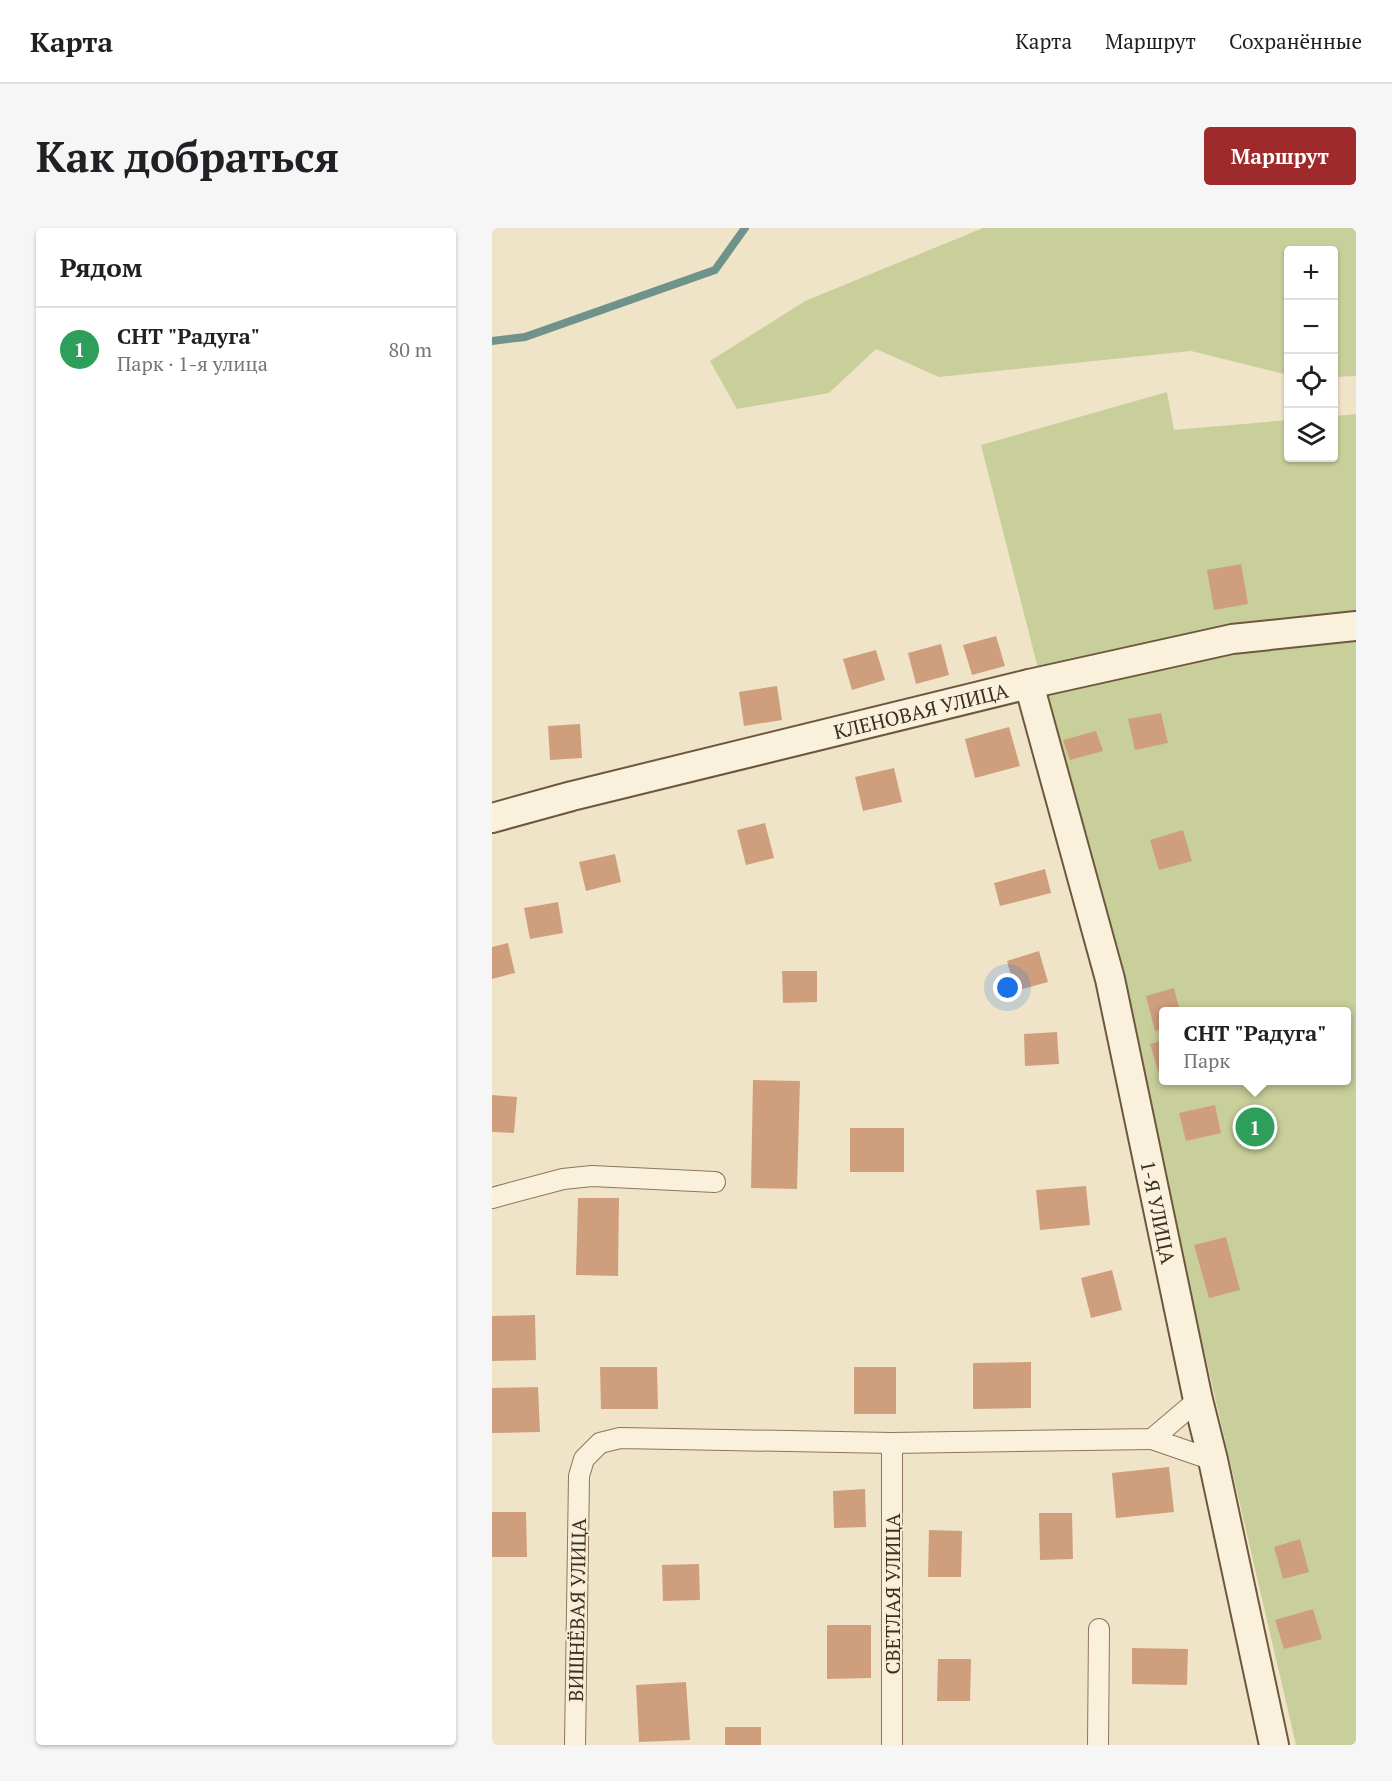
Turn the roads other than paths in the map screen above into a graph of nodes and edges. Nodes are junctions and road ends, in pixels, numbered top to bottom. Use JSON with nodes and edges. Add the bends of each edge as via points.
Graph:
{"nodes":[{"id":1,"x":1356,"y":626,"type":"edge"},
{"id":2,"x":1029,"y":684,"type":"junction"},
{"id":3,"x":492,"y":818,"type":"edge"},
{"id":4,"x":715,"y":1182,"type":"dead end"},
{"id":5,"x":492,"y":1198,"type":"edge"},
{"id":6,"x":1198,"y":1400,"type":"junction"},
{"id":7,"x":1152,"y":1439,"type":"junction"},
{"id":8,"x":892,"y":1443,"type":"junction"},
{"id":9,"x":1213,"y":1460,"type":"junction"},
{"id":10,"x":1099,"y":1629,"type":"dead end"},
{"id":11,"x":575,"y":1745,"type":"edge"},
{"id":12,"x":892,"y":1745,"type":"edge"},
{"id":13,"x":1098,"y":1745,"type":"edge"},
{"id":14,"x":1275,"y":1745,"type":"edge"}],
"edges":[{"from":1,"to":2,"type":"street","name":"КЛЕНОВАЯ УЛИЦА","via":[[1232,639]]},
{"from":2,"to":3,"type":"street","name":"КЛЕНОВАЯ УЛИЦА"},
{"from":2,"to":6,"type":"street","name":"1-Я УЛИЦА","via":[[1110,979]]},
{"from":4,"to":5,"type":"street","via":[[592,1176],[563,1179]]},
{"from":6,"to":7,"type":"street"},
{"from":6,"to":9,"type":"street","name":"1-Я УЛИЦА"},
{"from":7,"to":8,"type":"street"},
{"from":7,"to":9,"type":"street"},
{"from":8,"to":11,"type":"street","name":"ВИШНЁВАЯ УЛИЦА","via":[[620,1438],[600,1443],[584,1459],[579,1476]]},
{"from":8,"to":12,"type":"street","name":"СВЕТЛАЯ УЛИЦА"},
{"from":9,"to":14,"type":"street","name":"1-Я УЛИЦА"},
{"from":10,"to":13,"type":"street"}]}
